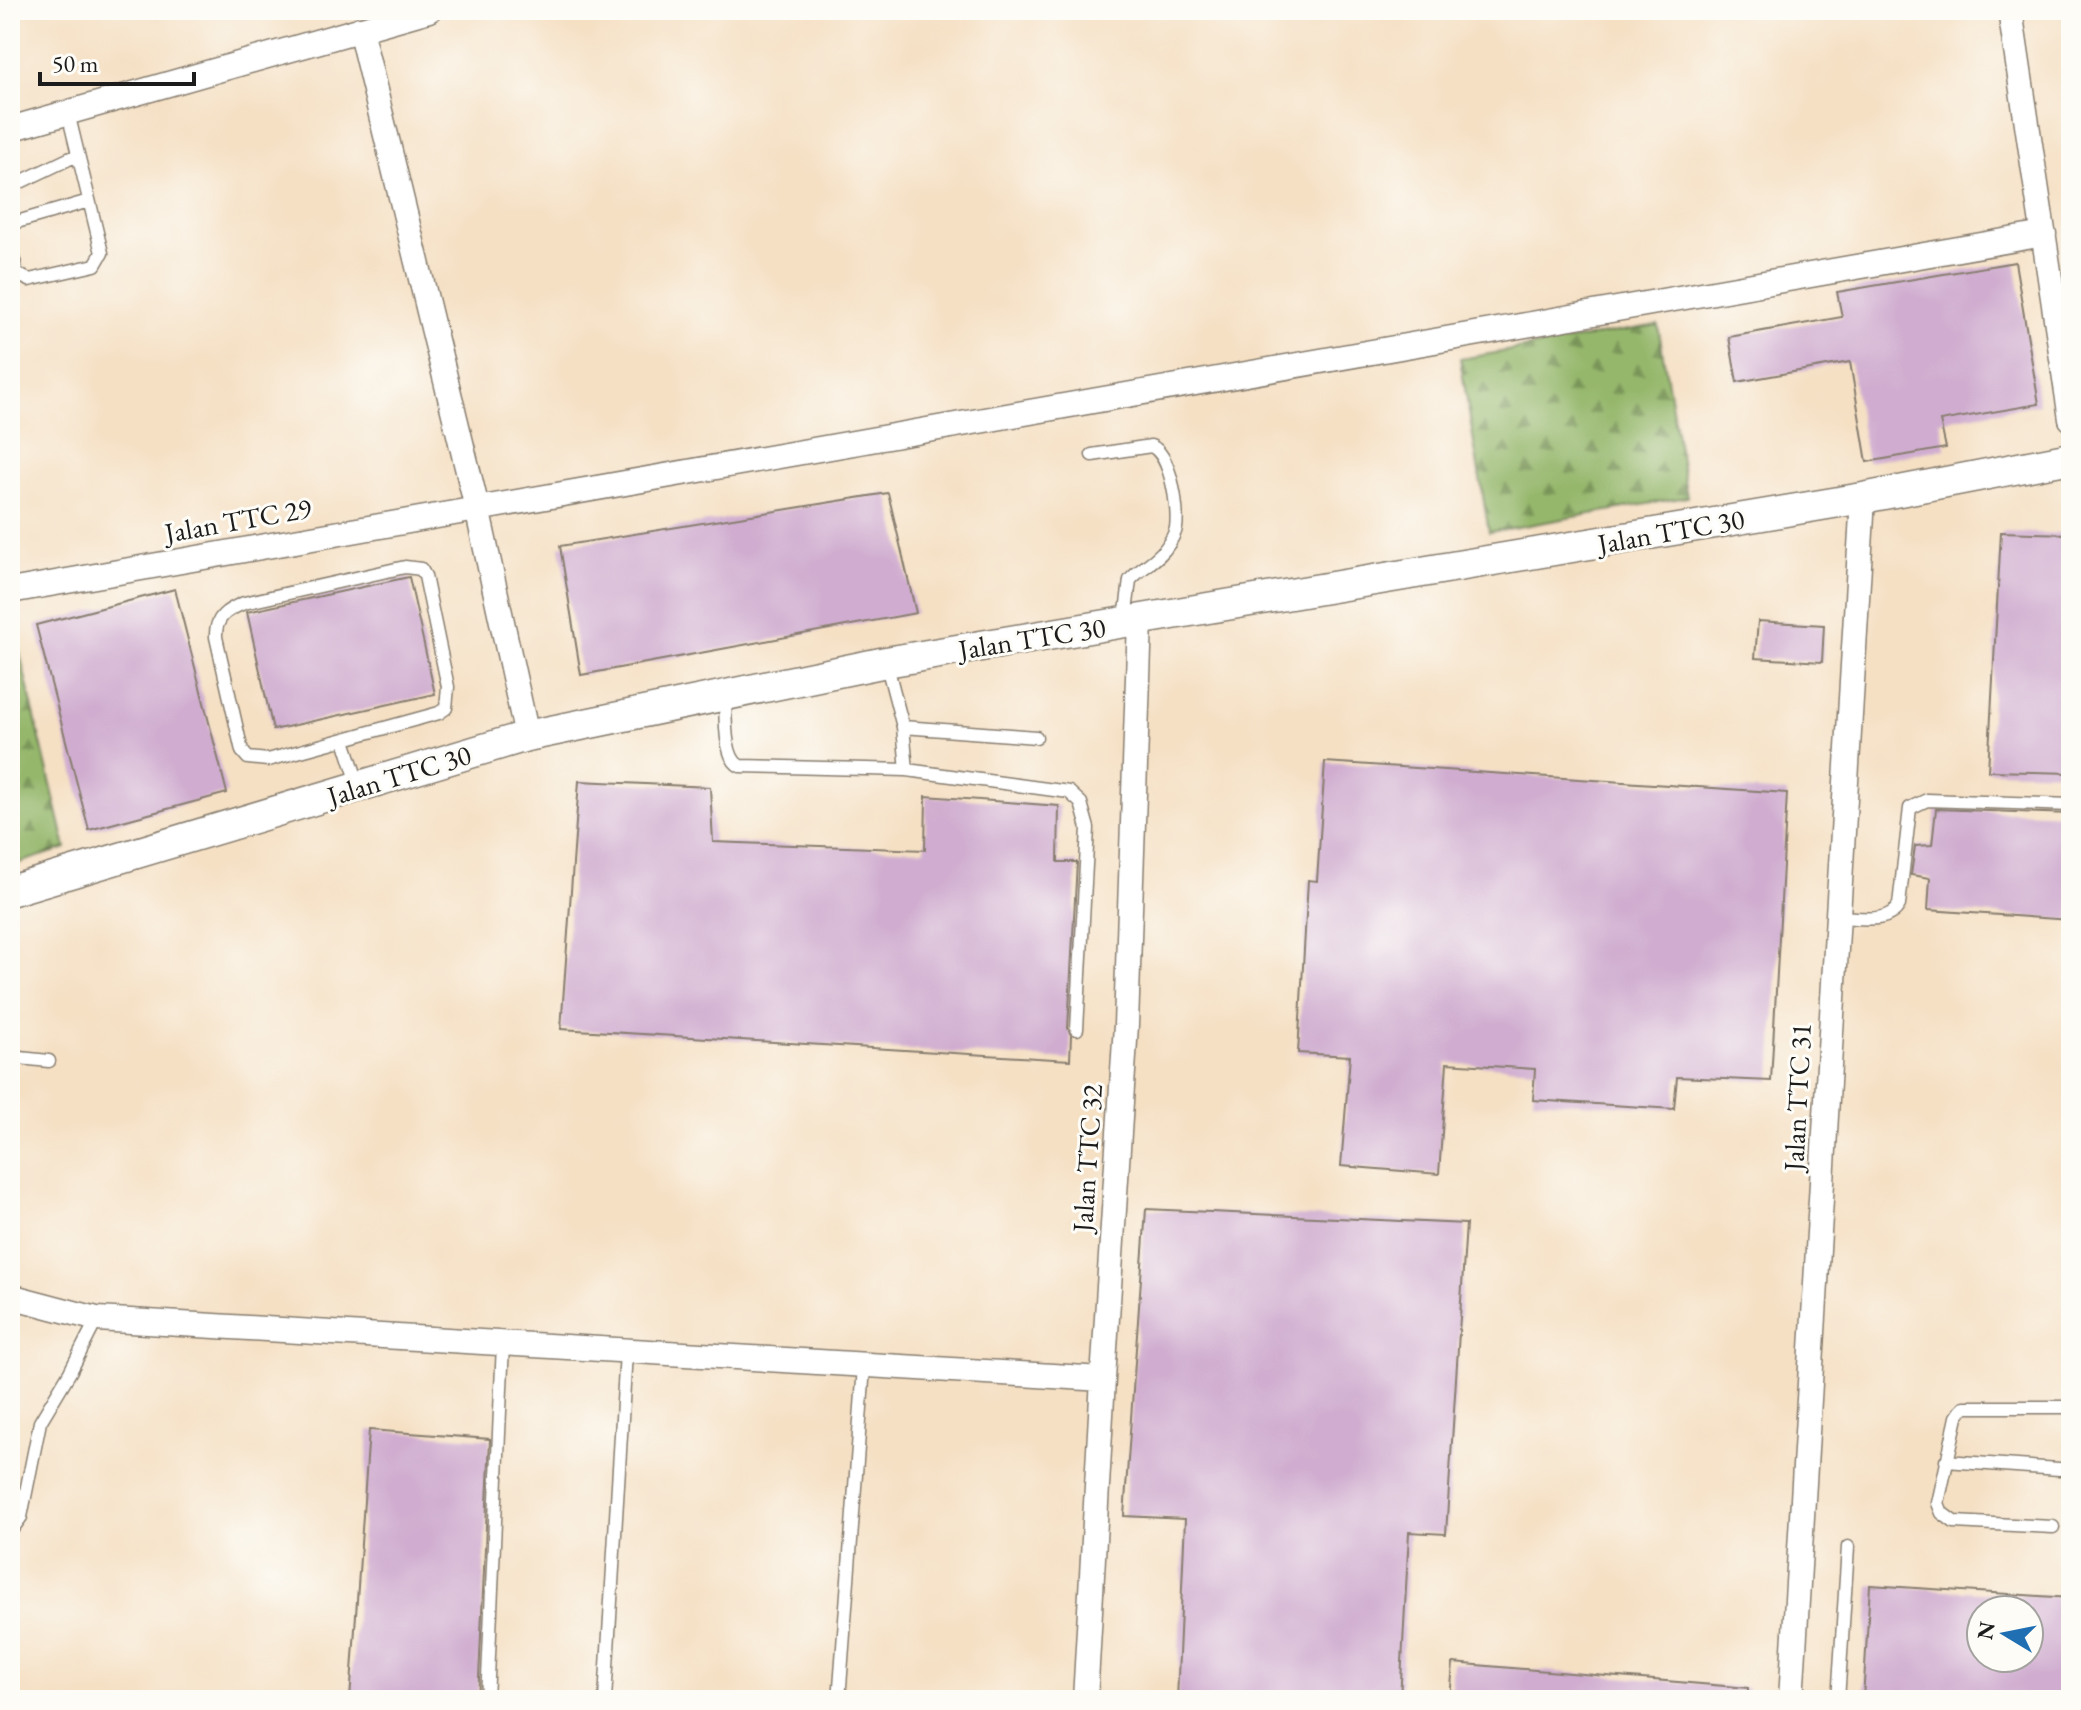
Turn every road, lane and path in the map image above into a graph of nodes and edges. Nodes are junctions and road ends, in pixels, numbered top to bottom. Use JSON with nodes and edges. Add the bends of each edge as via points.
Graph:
{"nodes":[{"id":1,"x":429,"y":10,"type":"edge"},
{"id":2,"x":2010,"y":10,"type":"edge"},
{"id":3,"x":360,"y":29,"type":"junction"},
{"id":4,"x":68,"y":113,"type":"junction"},
{"id":5,"x":10,"y":129,"type":"edge"},
{"id":6,"x":77,"y":155,"type":"junction"},
{"id":7,"x":10,"y":187,"type":"edge"},
{"id":8,"x":89,"y":201,"type":"junction"},
{"id":9,"x":10,"y":224,"type":"edge"},
{"id":10,"x":2044,"y":234,"type":"junction"},
{"id":11,"x":10,"y":241,"type":"edge"},
{"id":12,"x":2071,"y":419,"type":"edge"},
{"id":13,"x":1092,"y":455,"type":"dead end"},
{"id":14,"x":2071,"y":458,"type":"edge"},
{"id":15,"x":1863,"y":498,"type":"junction"},
{"id":16,"x":477,"y":508,"type":"junction"},
{"id":17,"x":10,"y":591,"type":"edge"},
{"id":18,"x":1133,"y":622,"type":"junction"},
{"id":19,"x":886,"y":662,"type":"junction"},
{"id":20,"x":725,"y":695,"type":"junction"},
{"id":21,"x":903,"y":727,"type":"junction"},
{"id":22,"x":527,"y":736,"type":"junction"},
{"id":23,"x":1036,"y":737,"type":"dead end"},
{"id":24,"x":344,"y":740,"type":"junction"},
{"id":25,"x":907,"y":770,"type":"junction"},
{"id":26,"x":359,"y":787,"type":"junction"},
{"id":27,"x":2071,"y":805,"type":"edge"},
{"id":28,"x":10,"y":891,"type":"edge"},
{"id":29,"x":1838,"y":917,"type":"junction"},
{"id":30,"x":1077,"y":1029,"type":"dead end"},
{"id":31,"x":10,"y":1057,"type":"edge"},
{"id":32,"x":49,"y":1061,"type":"dead end"},
{"id":33,"x":10,"y":1296,"type":"edge"},
{"id":34,"x":97,"y":1319,"type":"junction"},
{"id":35,"x":503,"y":1344,"type":"junction"},
{"id":36,"x":626,"y":1352,"type":"junction"},
{"id":37,"x":864,"y":1367,"type":"junction"},
{"id":38,"x":1103,"y":1379,"type":"junction"},
{"id":39,"x":2071,"y":1407,"type":"edge"},
{"id":40,"x":1946,"y":1461,"type":"junction"},
{"id":41,"x":2059,"y":1469,"type":"dead end"},
{"id":42,"x":2053,"y":1527,"type":"dead end"},
{"id":43,"x":10,"y":1532,"type":"edge"},
{"id":44,"x":1848,"y":1547,"type":"dead end"},
{"id":45,"x":487,"y":1700,"type":"edge"},
{"id":46,"x":605,"y":1700,"type":"edge"},
{"id":47,"x":839,"y":1700,"type":"edge"},
{"id":48,"x":1085,"y":1700,"type":"edge"},
{"id":49,"x":1791,"y":1700,"type":"edge"},
{"id":50,"x":1838,"y":1700,"type":"edge"}],
"edges":[{"from":1,"to":3,"type":"street"},
{"from":2,"to":10,"type":"street"},
{"from":3,"to":4,"type":"street"},
{"from":3,"to":16,"type":"street"},
{"from":4,"to":5,"type":"street"},
{"from":4,"to":6,"type":"lane"},
{"from":6,"to":7,"type":"lane"},
{"from":6,"to":8,"type":"lane"},
{"from":8,"to":9,"type":"lane"},
{"from":8,"to":11,"type":"lane","via":[[102,253],[95,265],[22,279]]},
{"from":10,"to":12,"type":"street"},
{"from":10,"to":16,"type":"street","name":"Jalan TTC 29"},
{"from":13,"to":18,"type":"lane","via":[[1157,448],[1172,483],[1176,531],[1165,550],[1130,580]]},
{"from":14,"to":15,"type":"street","name":"Jalan TTC 30"},
{"from":15,"to":18,"type":"street","name":"Jalan TTC 30"},
{"from":15,"to":29,"type":"street","name":"Jalan TTC 31"},
{"from":16,"to":17,"type":"street","name":"Jalan TTC 29"},
{"from":16,"to":22,"type":"street"},
{"from":18,"to":19,"type":"street","name":"Jalan TTC 30"},
{"from":18,"to":38,"type":"street","name":"Jalan TTC 32","via":[[1126,1025]]},
{"from":19,"to":20,"type":"street","name":"Jalan TTC 30"},
{"from":19,"to":21,"type":"lane"},
{"from":20,"to":22,"type":"street","name":"Jalan TTC 30"},
{"from":20,"to":25,"type":"lane","via":[[729,755],[740,766]]},
{"from":21,"to":23,"type":"lane"},
{"from":21,"to":25,"type":"lane"},
{"from":22,"to":26,"type":"street","name":"Jalan TTC 30"},
{"from":24,"to":24,"type":"lane","via":[[268,760],[248,758],[242,751],[216,637],[220,616],[244,603],[405,567],[421,569],[448,687],[446,708]]},
{"from":24,"to":26,"type":"lane"},
{"from":25,"to":30,"type":"lane","via":[[1069,792],[1081,803],[1088,828]]},
{"from":26,"to":28,"type":"street","name":"Jalan TTC 30"},
{"from":27,"to":29,"type":"lane","via":[[1918,803],[1910,808],[1894,914]]},
{"from":29,"to":49,"type":"street","name":"Jalan TTC 31"},
{"from":31,"to":32,"type":"lane"},
{"from":33,"to":34,"type":"street"},
{"from":34,"to":35,"type":"street"},
{"from":34,"to":43,"type":"lane","via":[[40,1422],[21,1517]]},
{"from":35,"to":36,"type":"street"},
{"from":35,"to":45,"type":"lane"},
{"from":36,"to":37,"type":"street"},
{"from":36,"to":46,"type":"lane"},
{"from":37,"to":38,"type":"street"},
{"from":37,"to":47,"type":"lane"},
{"from":38,"to":48,"type":"street","name":"Jalan TTC 32"},
{"from":39,"to":40,"type":"lane","via":[[1964,1407]]},
{"from":40,"to":41,"type":"lane"},
{"from":40,"to":42,"type":"lane","via":[[1938,1503],[1954,1522]]},
{"from":44,"to":50,"type":"lane"}]}
